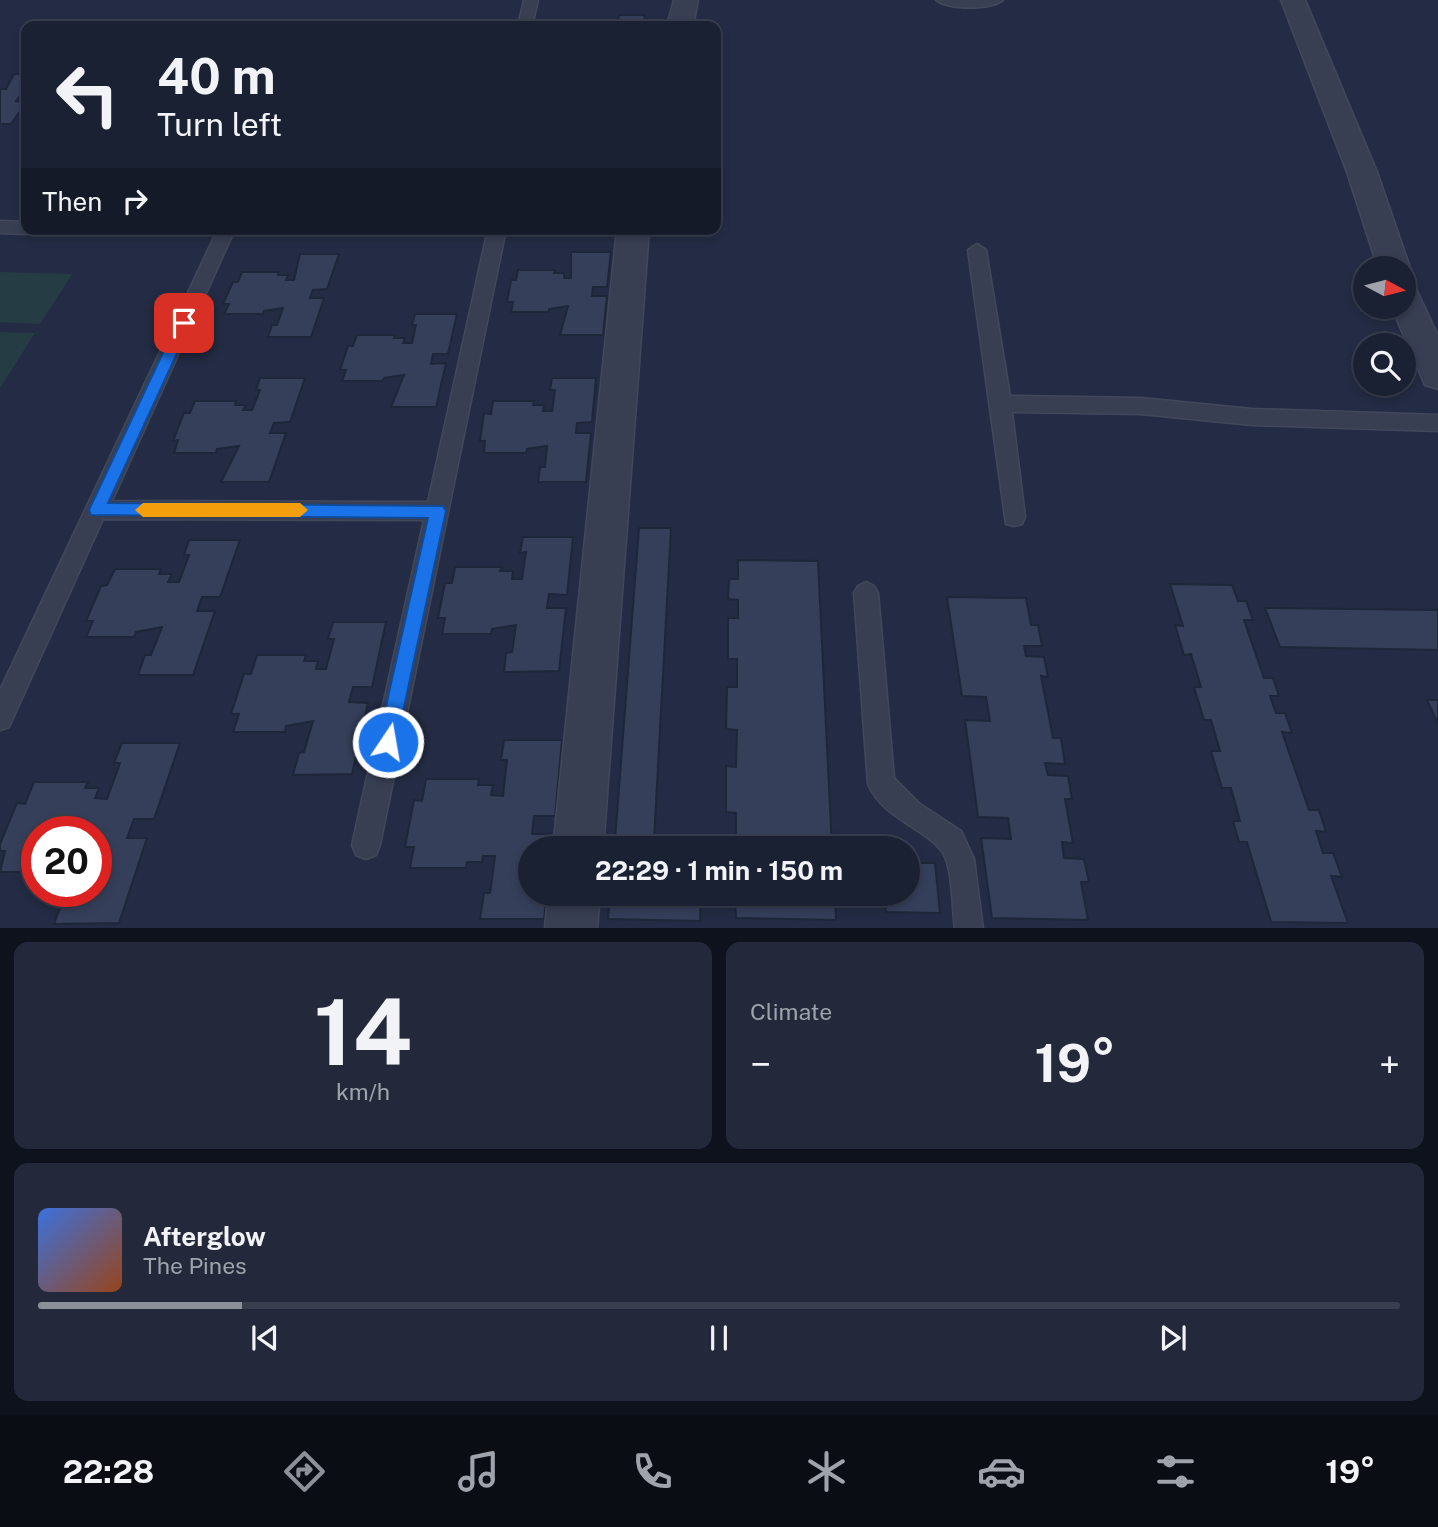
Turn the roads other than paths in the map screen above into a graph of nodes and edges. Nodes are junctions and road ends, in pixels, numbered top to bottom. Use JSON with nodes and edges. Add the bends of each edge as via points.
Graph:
{"nodes":[{"id":1,"x":531,"y":0,"type":"edge"},
{"id":2,"x":686,"y":0,"type":"edge"},
{"id":3,"x":943,"y":0,"type":"edge"},
{"id":4,"x":996,"y":0,"type":"edge"},
{"id":5,"x":1293,"y":0,"type":"edge"},
{"id":6,"x":525,"y":21,"type":"edge"},
{"id":7,"x":681,"y":21,"type":"edge"},
{"id":8,"x":0,"y":228,"type":"edge"},
{"id":9,"x":21,"y":228,"type":"edge"},
{"id":10,"x":225,"y":235,"type":"edge"},
{"id":11,"x":497,"y":235,"type":"edge"},
{"id":12,"x":632,"y":235,"type":"edge"},
{"id":13,"x":977,"y":250,"type":"dead end"},
{"id":14,"x":1390,"y":256,"type":"edge"},
{"id":15,"x":1413,"y":319,"type":"edge"},
{"id":16,"x":1438,"y":375,"type":"edge"},
{"id":17,"x":1001,"y":404,"type":"junction"},
{"id":18,"x":1438,"y":423,"type":"edge"},
{"id":19,"x":97,"y":510,"type":"junction"},
{"id":20,"x":437,"y":511,"type":"junction"},
{"id":21,"x":1014,"y":517,"type":"dead end"},
{"id":22,"x":866,"y":593,"type":"dead end"},
{"id":23,"x":0,"y":718,"type":"edge"},
{"id":24,"x":579,"y":836,"type":"edge"},
{"id":25,"x":366,"y":845,"type":"dead end"},
{"id":26,"x":573,"y":906,"type":"edge"},
{"id":27,"x":571,"y":928,"type":"edge"},
{"id":28,"x":969,"y":928,"type":"edge"}],
"edges":[{"from":1,"to":6,"type":"lane"},
{"from":2,"to":7,"type":"street"},
{"from":3,"to":4,"type":"lane"},
{"from":5,"to":14,"type":"street","via":[[1362,172]]},
{"from":8,"to":9,"type":"lane"},
{"from":10,"to":19,"type":"lane"},
{"from":11,"to":20,"type":"lane"},
{"from":12,"to":24,"type":"street"},
{"from":13,"to":17,"type":"lane"},
{"from":15,"to":16,"type":"street"},
{"from":17,"to":18,"type":"lane","via":[[1141,406],[1252,417]]},
{"from":17,"to":21,"type":"lane"},
{"from":19,"to":20,"type":"lane"},
{"from":19,"to":23,"type":"lane"},
{"from":20,"to":25,"type":"lane"},
{"from":22,"to":28,"type":"lane","via":[[881,784],[911,813],[951,841],[960,859]]},
{"from":26,"to":27,"type":"street"}]}
